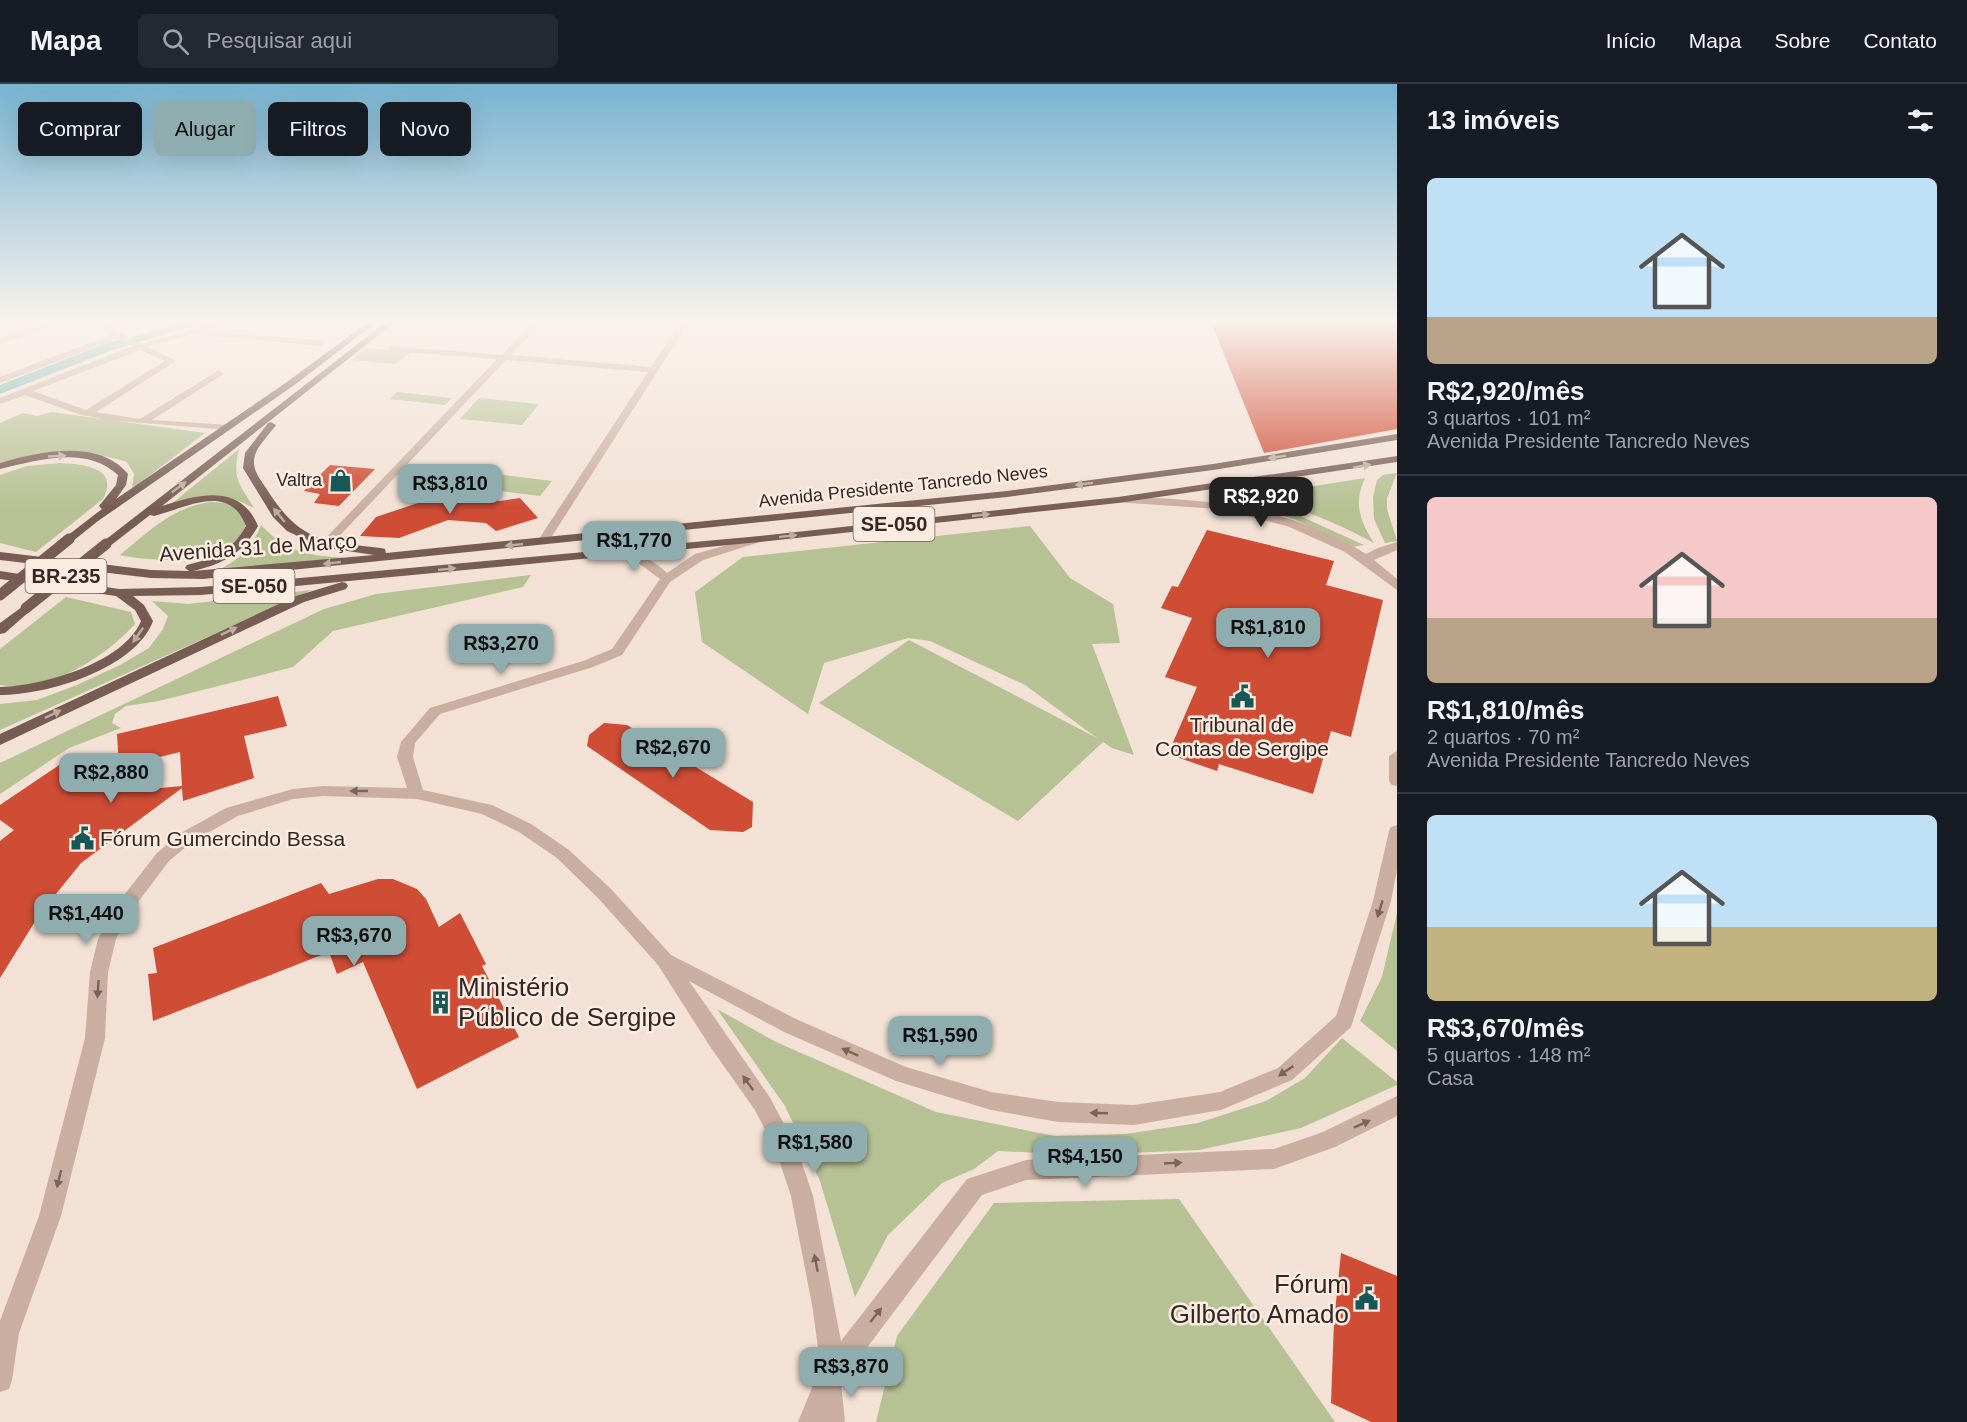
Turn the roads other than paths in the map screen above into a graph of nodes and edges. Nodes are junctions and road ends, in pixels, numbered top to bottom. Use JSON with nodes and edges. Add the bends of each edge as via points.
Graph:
{"nodes":[{"id":1,"x":41,"y":384,"type":"edge"},
{"id":2,"x":134,"y":384,"type":"edge"},
{"id":3,"x":201,"y":384,"type":"edge"},
{"id":4,"x":287,"y":384,"type":"edge"},
{"id":5,"x":312,"y":384,"type":"edge"},
{"id":6,"x":479,"y":384,"type":"edge"},
{"id":7,"x":645,"y":384,"type":"edge"},
{"id":8,"x":24,"y":391,"type":"junction"},
{"id":9,"x":0,"y":401,"type":"edge"},
{"id":10,"x":282,"y":408,"type":"junction"},
{"id":11,"x":88,"y":413,"type":"junction"},
{"id":12,"x":142,"y":422,"type":"junction"},
{"id":13,"x":228,"y":427,"type":"junction"},
{"id":14,"x":1397,"y":437,"type":"edge"},
{"id":15,"x":1397,"y":459,"type":"edge"},
{"id":16,"x":0,"y":466,"type":"edge"},
{"id":17,"x":1118,"y":500,"type":"junction"},
{"id":18,"x":94,"y":519,"type":"junction"},
{"id":19,"x":133,"y":522,"type":"junction"},
{"id":20,"x":760,"y":539,"type":"junction"},
{"id":21,"x":543,"y":542,"type":"junction"},
{"id":22,"x":325,"y":545,"type":"junction"},
{"id":23,"x":1397,"y":546,"type":"edge"},
{"id":24,"x":611,"y":552,"type":"junction"},
{"id":25,"x":0,"y":555,"type":"edge"},
{"id":26,"x":411,"y":555,"type":"junction"},
{"id":27,"x":1366,"y":559,"type":"junction"},
{"id":28,"x":151,"y":574,"type":"junction"},
{"id":29,"x":0,"y":575,"type":"edge"},
{"id":30,"x":389,"y":575,"type":"junction"},
{"id":31,"x":666,"y":579,"type":"junction"},
{"id":32,"x":1397,"y":586,"type":"edge"},
{"id":33,"x":119,"y":593,"type":"junction"},
{"id":34,"x":0,"y":595,"type":"edge"},
{"id":35,"x":0,"y":630,"type":"edge"},
{"id":36,"x":0,"y":691,"type":"edge"},
{"id":37,"x":0,"y":740,"type":"edge"},
{"id":38,"x":1397,"y":756,"type":"edge"},
{"id":39,"x":1397,"y":781,"type":"edge"},
{"id":40,"x":417,"y":794,"type":"junction"},
{"id":41,"x":1397,"y":831,"type":"edge"},
{"id":42,"x":665,"y":960,"type":"junction"},
{"id":43,"x":1397,"y":1105,"type":"edge"},
{"id":44,"x":5,"y":1337,"type":"edge"},
{"id":45,"x":828,"y":1378,"type":"junction"},
{"id":46,"x":0,"y":1380,"type":"edge"},
{"id":47,"x":811,"y":1422,"type":"edge"},
{"id":48,"x":832,"y":1422,"type":"edge"}],
"edges":[{"from":1,"to":8,"type":"street"},
{"from":2,"to":11,"type":"street"},
{"from":3,"to":12,"type":"street"},
{"from":4,"to":13,"type":"main road","number":"BR-235"},
{"from":5,"to":10,"type":"main road","number":"BR-235"},
{"from":6,"to":22,"type":"street"},
{"from":7,"to":21,"type":"street"},
{"from":8,"to":9,"type":"street"},
{"from":8,"to":11,"type":"street"},
{"from":19,"to":10,"type":"main road","number":"BR-235","one_way":true},
{"from":22,"to":10,"type":"main road","one_way":true,"via":[[291,529],[277,515],[248,468],[250,453]]},
{"from":11,"to":12,"type":"street"},
{"from":12,"to":13,"type":"street"},
{"from":13,"to":18,"type":"main road","number":"BR-235"},
{"from":14,"to":21,"type":"main road","name":"Avenida Presidente Tancredo Neves","number":"SE-050","one_way":true,"via":[[1213,467],[1007,494]]},
{"from":17,"to":15,"type":"main road","name":"Avenida Presidente Tancredo Neves","number":"SE-050","one_way":true},
{"from":16,"to":18,"type":"main road","one_way":true,"via":[[62,455],[88,456],[116,465],[123,474],[121,485]]},
{"from":20,"to":17,"type":"main road","name":"Avenida Presidente Tancredo Neves","number":"SE-050","one_way":true},
{"from":17,"to":27,"type":"street","via":[[1180,501],[1246,509],[1297,525]]},
{"from":18,"to":34,"type":"main road","number":"BR-235","bridge":true},
{"from":19,"to":28,"type":"main road","via":[[174,505],[206,498],[234,501],[250,516],[252,526],[246,538],[224,558]]},
{"from":19,"to":35,"type":"main road","number":"BR-235","bridge":true},
{"from":20,"to":24,"type":"main road","name":"Avenida Presidente Tancredo Neves","number":"SE-050"},
{"from":20,"to":31,"type":"street","via":[[699,557]]},
{"from":21,"to":26,"type":"main road","name":"Avenida Presidente Tancredo Neves","number":"SE-050","one_way":true},
{"from":22,"to":26,"type":"main road"},
{"from":23,"to":27,"type":"street"},
{"from":30,"to":24,"type":"main road","name":"Avenida Presidente Tancredo Neves","number":"SE-050","one_way":true},
{"from":24,"to":31,"type":"street","via":[[641,558]]},
{"from":25,"to":28,"type":"main road","name":"Avenida 31 de Março","number":"SE-050"},
{"from":26,"to":28,"type":"main road","name":"Avenida 31 de Março","number":"SE-050","one_way":true,"via":[[214,574]]},
{"from":27,"to":32,"type":"street"},
{"from":29,"to":33,"type":"main road","name":"Avenida 31 de Março","number":"SE-050"},
{"from":30,"to":33,"type":"main road","name":"Avenida 31 de Março","number":"SE-050","via":[[201,591]]},
{"from":37,"to":30,"type":"main road","one_way":true,"via":[[300,599]]},
{"from":31,"to":40,"type":"street","via":[[617,652],[435,711],[408,742],[405,757]]},
{"from":33,"to":36,"type":"main road","one_way":true,"via":[[138,605],[147,621],[140,637],[127,649],[44,686]]},
{"from":38,"to":39,"type":"street"},
{"from":40,"to":42,"type":"street","via":[[486,809],[525,828],[571,862],[605,894]]},
{"from":40,"to":44,"type":"street","one_way":true,"via":[[323,791],[293,794],[232,812],[187,837],[140,885],[107,939],[99,972],[95,1038],[50,1216]]},
{"from":41,"to":42,"type":"street","one_way":true,"via":[[1382,901],[1344,1020],[1285,1074],[1221,1101],[1134,1115],[1058,1112],[991,1101],[893,1070],[791,1026]]},
{"from":45,"to":42,"type":"street","one_way":true,"via":[[831,1356],[825,1310],[802,1196],[786,1148],[762,1102]]},
{"from":45,"to":43,"type":"street","one_way":true,"via":[[975,1187],[1026,1170],[1274,1159],[1328,1140]]},
{"from":44,"to":46,"type":"street"},
{"from":45,"to":47,"type":"street"},
{"from":45,"to":48,"type":"street"}]}
